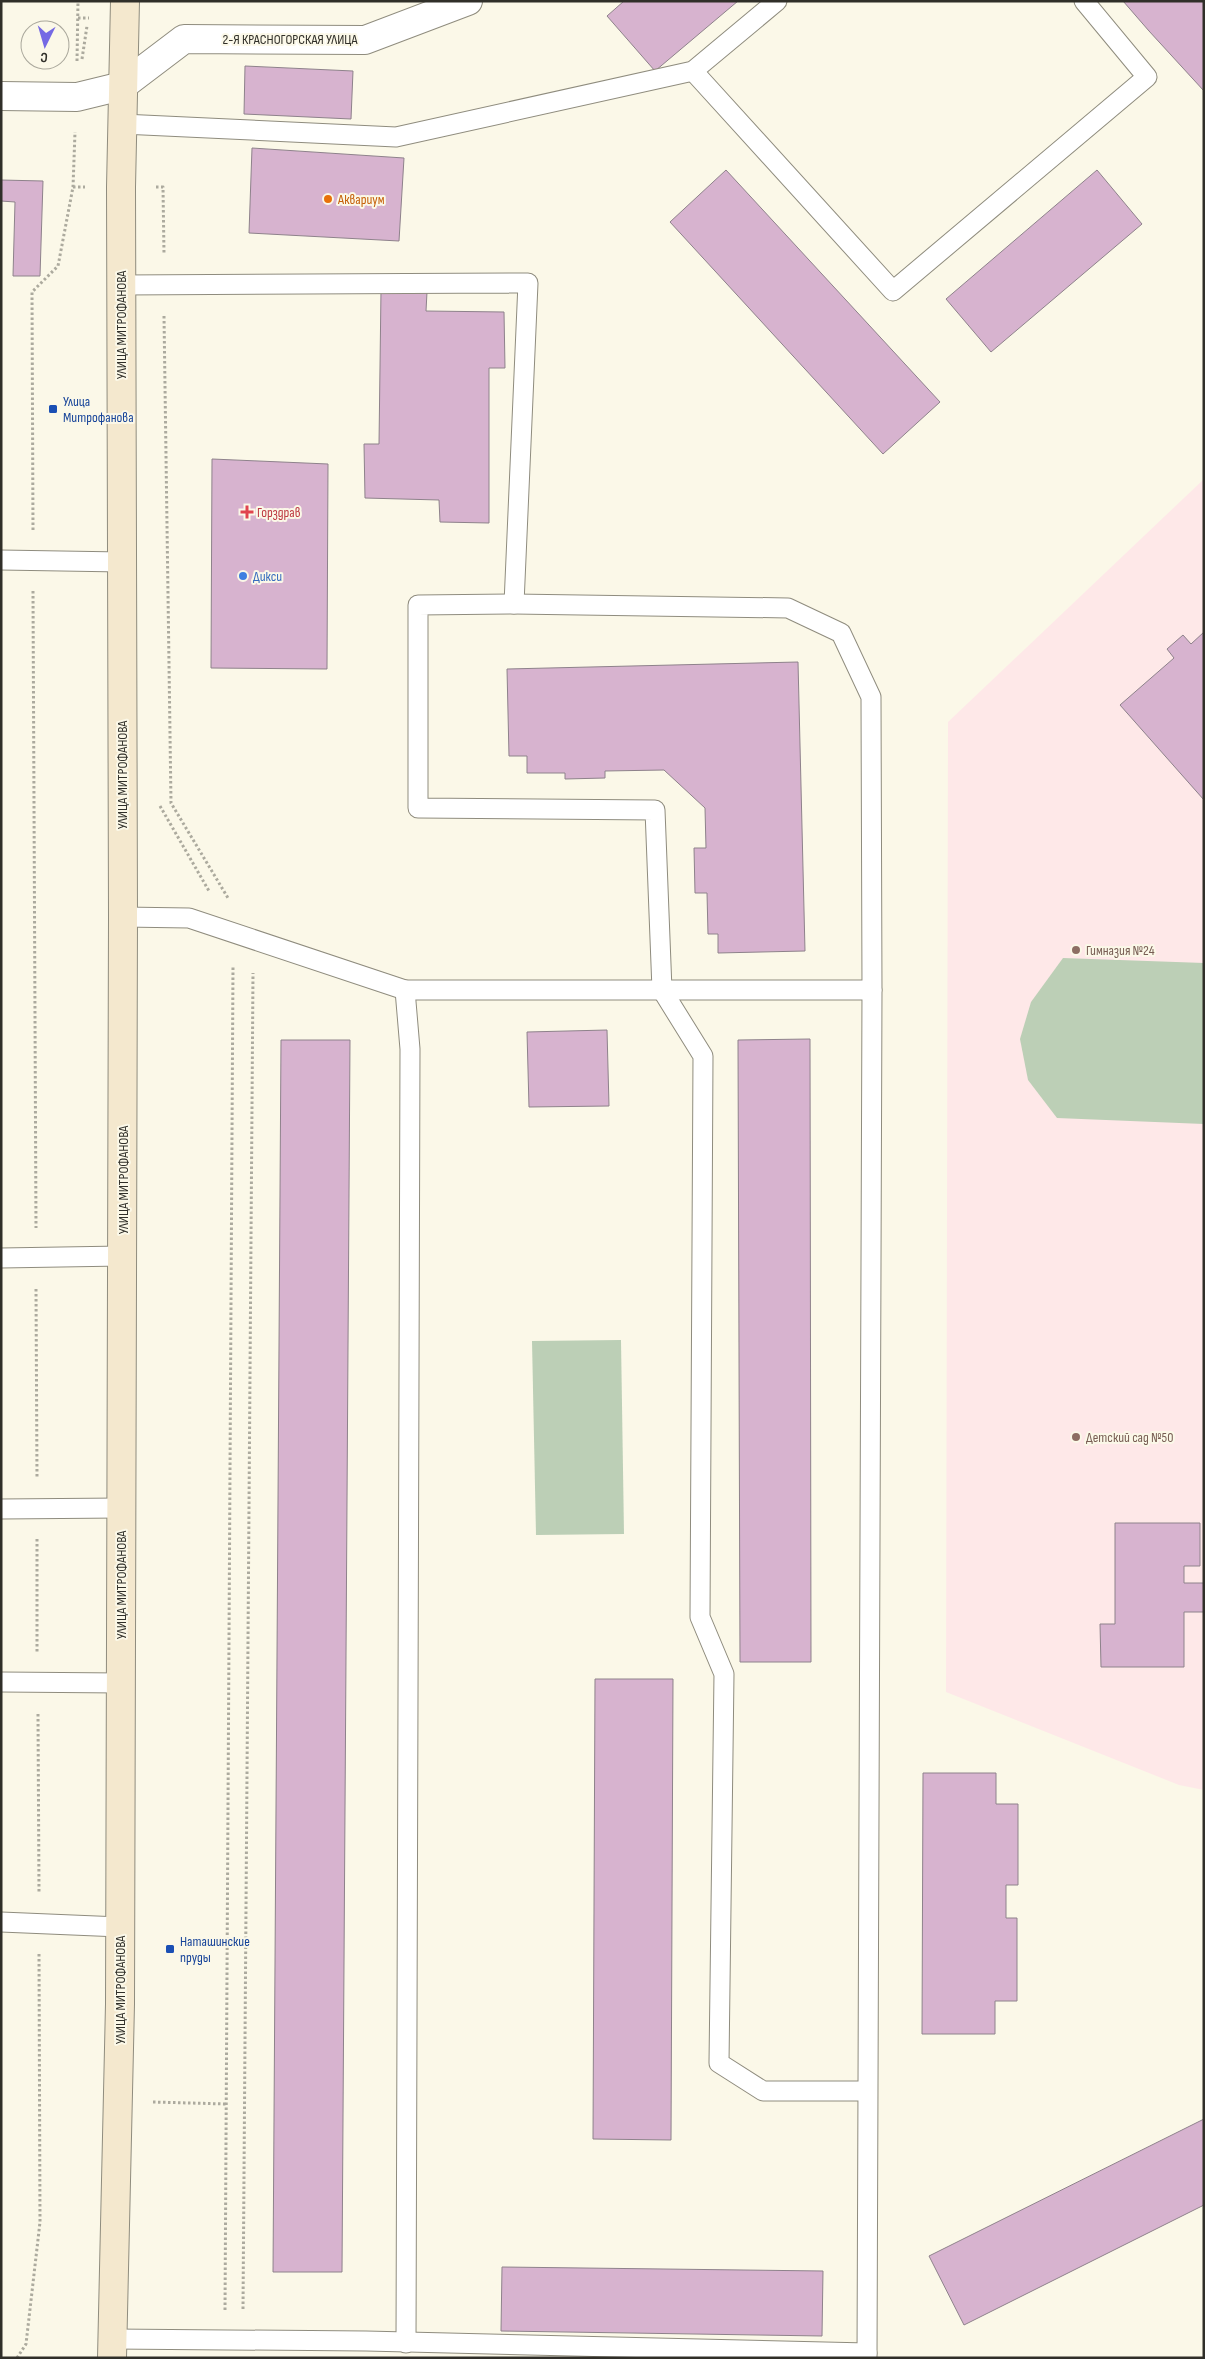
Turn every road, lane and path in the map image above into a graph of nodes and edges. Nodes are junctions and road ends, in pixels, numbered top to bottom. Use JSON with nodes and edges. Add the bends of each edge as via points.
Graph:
{"nodes":[{"id":1,"x":78,"y":1,"type":"edge"},
{"id":2,"x":125,"y":1,"type":"edge"},
{"id":3,"x":468,"y":1,"type":"edge"},
{"id":4,"x":777,"y":1,"type":"edge"},
{"id":5,"x":1084,"y":1,"type":"edge"},
{"id":6,"x":88,"y":10,"type":"dead end"},
{"id":7,"x":694,"y":71,"type":"junction"},
{"id":8,"x":122,"y":86,"type":"junction"},
{"id":9,"x":1,"y":96,"type":"edge"},
{"id":10,"x":77,"y":97,"type":"junction"},
{"id":11,"x":122,"y":124,"type":"junction"},
{"id":12,"x":73,"y":187,"type":"dead end"},
{"id":13,"x":156,"y":197,"type":"dead end"},
{"id":14,"x":122,"y":285,"type":"junction"},
{"id":15,"x":164,"y":285,"type":"junction"},
{"id":16,"x":1,"y":560,"type":"edge"},
{"id":17,"x":122,"y":562,"type":"junction"},
{"id":18,"x":514,"y":604,"type":"junction"},
{"id":19,"x":160,"y":806,"type":"dead end"},
{"id":20,"x":123,"y":917,"type":"junction"},
{"id":21,"x":233,"y":933,"type":"junction"},
{"id":22,"x":253,"y":940,"type":"junction"},
{"id":23,"x":405,"y":990,"type":"junction"},
{"id":24,"x":662,"y":990,"type":"junction"},
{"id":25,"x":872,"y":990,"type":"junction"},
{"id":26,"x":122,"y":1256,"type":"junction"},
{"id":27,"x":1,"y":1258,"type":"edge"},
{"id":28,"x":121,"y":1508,"type":"junction"},
{"id":29,"x":1,"y":1509,"type":"edge"},
{"id":30,"x":1,"y":1682,"type":"edge"},
{"id":31,"x":121,"y":1683,"type":"junction"},
{"id":32,"x":1,"y":1922,"type":"edge"},
{"id":33,"x":120,"y":1927,"type":"junction"},
{"id":34,"x":867,"y":2091,"type":"junction"},
{"id":35,"x":234,"y":2341,"type":"junction"},
{"id":36,"x":406,"y":2343,"type":"junction"},
{"id":37,"x":112,"y":2349,"type":"edge"},
{"id":38,"x":365,"y":2350,"type":"edge"},
{"id":39,"x":867,"y":2355,"type":"edge"}],
"edges":[{"from":1,"to":10,"type":"path"},
{"from":2,"to":8,"type":"main road","name":"УЛИЦА МИТРОФАНОВА"},
{"from":3,"to":8,"type":"street","name":"2-Я КРАСНОГОРСКАЯ УЛИЦА","via":[[365,40],[184,39]]},
{"from":4,"to":7,"type":"lane"},
{"from":5,"to":7,"type":"lane","via":[[1148,77],[893,291]]},
{"from":6,"to":10,"type":"path"},
{"from":7,"to":11,"type":"lane","via":[[396,137]]},
{"from":8,"to":10,"type":"street"},
{"from":8,"to":11,"type":"main road","name":"УЛИЦА МИТРОФАНОВА"},
{"from":9,"to":10,"type":"street"},
{"from":10,"to":12,"type":"path"},
{"from":11,"to":14,"type":"main road","name":"УЛИЦА МИТРОФАНОВА"},
{"from":13,"to":15,"type":"path","via":[[156,188],[163,187]]},
{"from":14,"to":15,"type":"lane"},
{"from":14,"to":17,"type":"main road","name":"УЛИЦА МИТРОФАНОВА"},
{"from":15,"to":18,"type":"lane","via":[[528,283]]},
{"from":15,"to":22,"type":"path","via":[[171,803]]},
{"from":16,"to":17,"type":"lane"},
{"from":17,"to":20,"type":"main road","name":"УЛИЦА МИТРОФАНОВА"},
{"from":18,"to":24,"type":"lane","via":[[418,605],[418,808],[655,810]]},
{"from":18,"to":25,"type":"lane","via":[[788,608],[841,633],[871,697]]},
{"from":19,"to":21,"type":"path"},
{"from":20,"to":21,"type":"lane","via":[[189,918]]},
{"from":20,"to":26,"type":"main road","name":"УЛИЦА МИТРОФАНОВА"},
{"from":21,"to":22,"type":"lane"},
{"from":21,"to":35,"type":"path"},
{"from":22,"to":23,"type":"lane"},
{"from":22,"to":35,"type":"path"},
{"from":23,"to":24,"type":"lane"},
{"from":23,"to":36,"type":"lane","via":[[410,1049]]},
{"from":24,"to":25,"type":"lane"},
{"from":24,"to":34,"type":"lane","via":[[703,1056],[700,1617],[724,1674],[719,2063],[763,2091]]},
{"from":25,"to":34,"type":"lane"},
{"from":26,"to":27,"type":"lane"},
{"from":26,"to":28,"type":"main road","name":"УЛИЦА МИТРОФАНОВА"},
{"from":28,"to":29,"type":"lane"},
{"from":28,"to":31,"type":"main road","name":"УЛИЦА МИТРОФАНОВА"},
{"from":30,"to":31,"type":"lane"},
{"from":31,"to":33,"type":"main road","name":"УЛИЦА МИТРОФАНОВА"},
{"from":32,"to":33,"type":"lane"},
{"from":33,"to":37,"type":"main road","name":"УЛИЦА МИТРОФАНОВА"},
{"from":34,"to":39,"type":"lane"},
{"from":35,"to":37,"type":"lane"},
{"from":35,"to":38,"type":"lane"},
{"from":36,"to":38,"type":"lane"},
{"from":36,"to":39,"type":"lane"}]}
